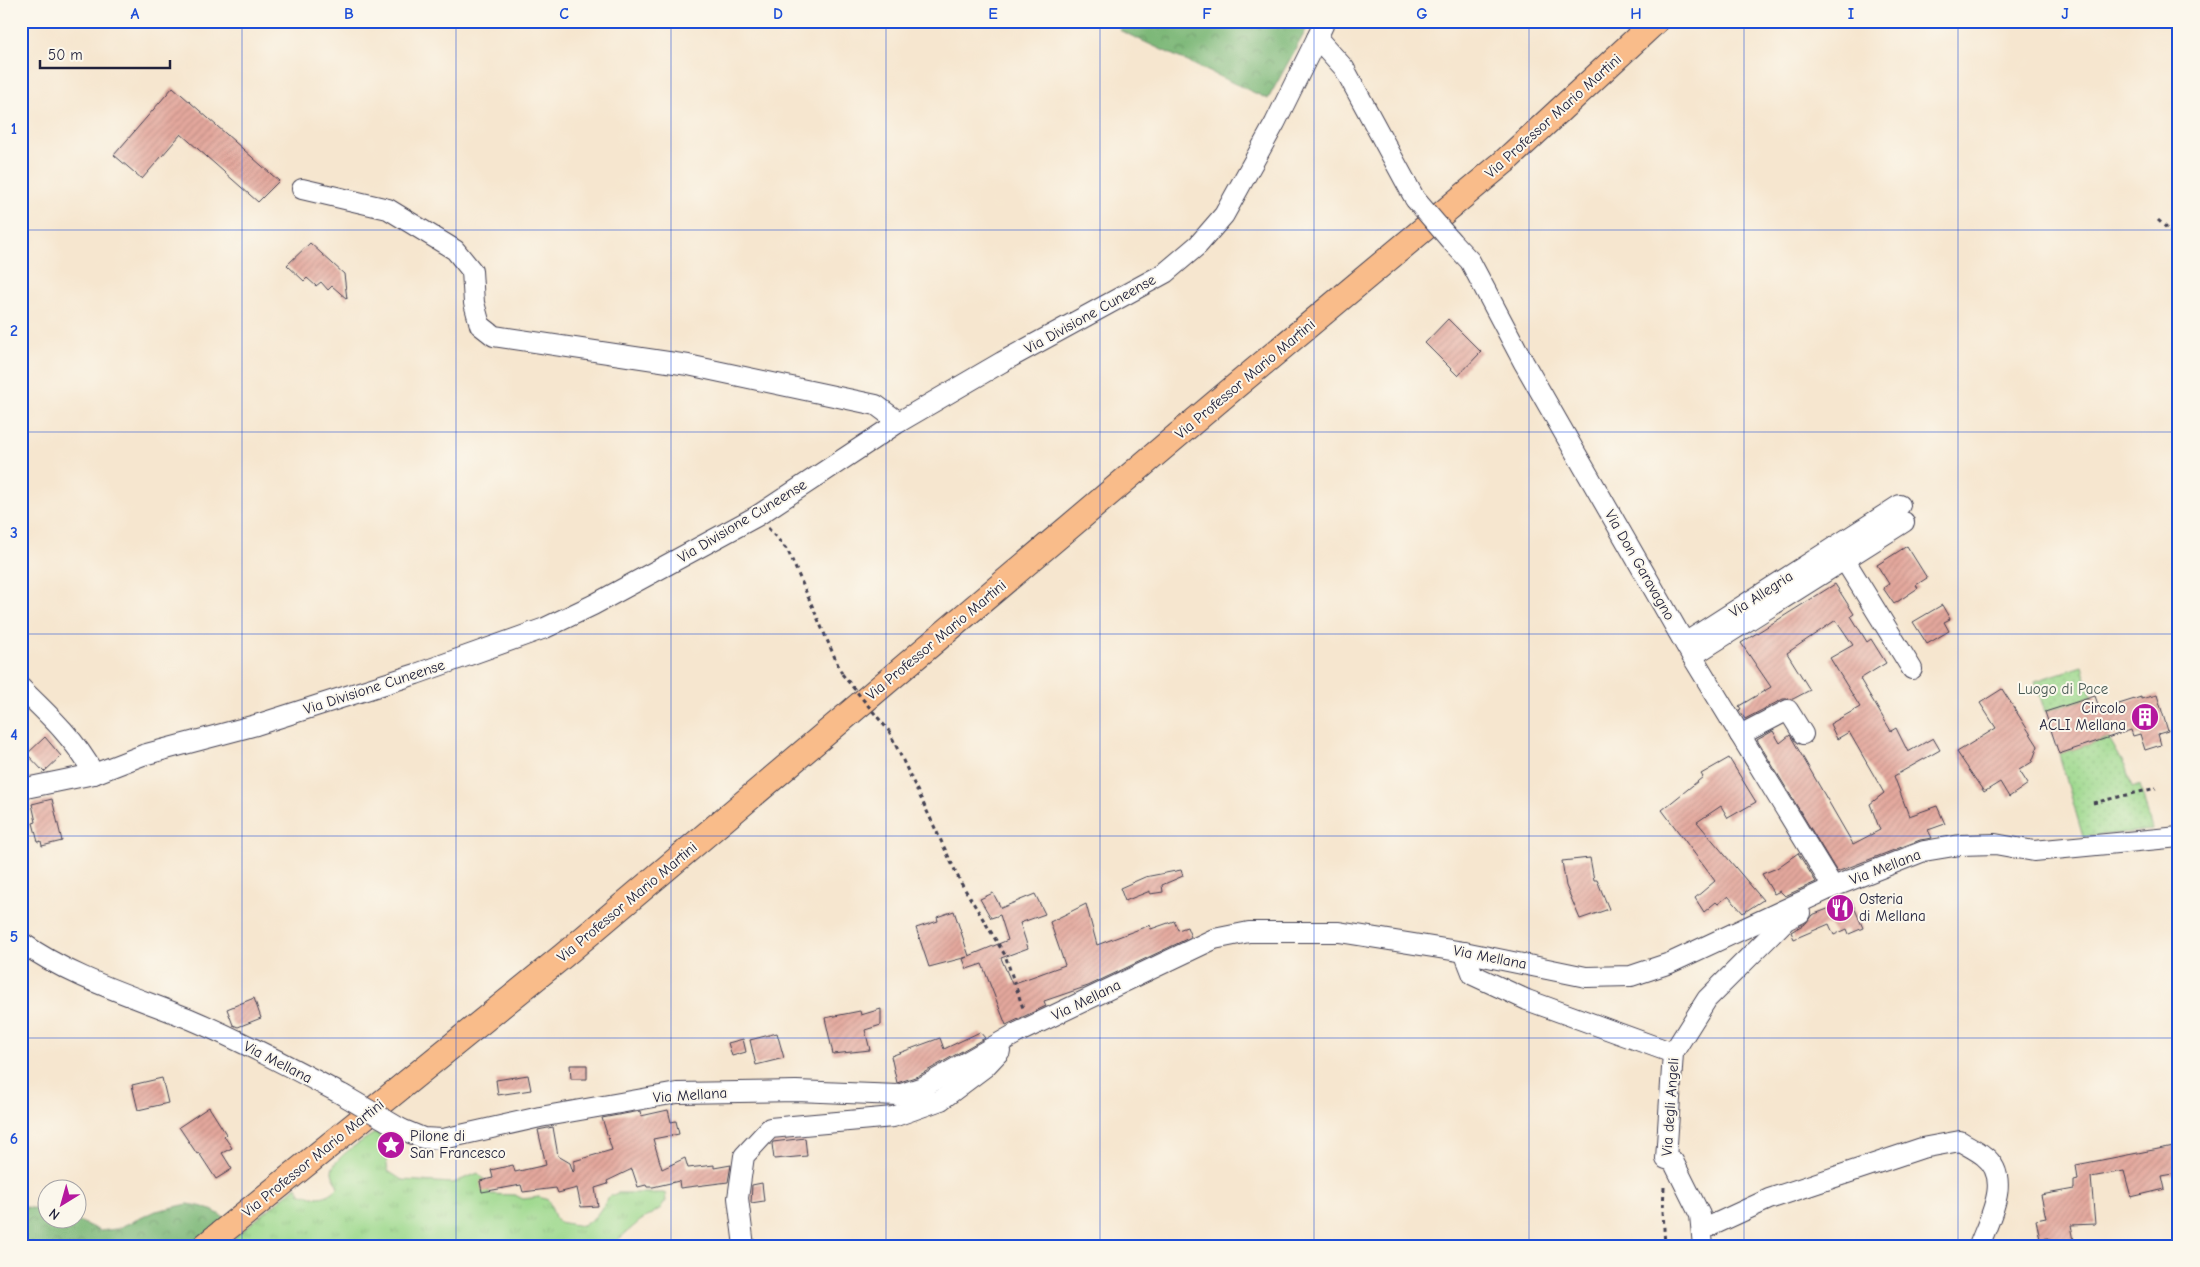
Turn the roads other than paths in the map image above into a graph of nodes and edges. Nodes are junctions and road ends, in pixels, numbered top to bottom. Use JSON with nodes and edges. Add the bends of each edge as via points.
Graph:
{"nodes":[{"id":1,"x":1656,"y":21,"type":"edge"},
{"id":2,"x":1321,"y":30,"type":"edge"},
{"id":3,"x":302,"y":189,"type":"dead end"},
{"id":4,"x":1416,"y":199,"type":"joint"},
{"id":5,"x":899,"y":422,"type":"junction"},
{"id":6,"x":1902,"y":514,"type":"dead end"},
{"id":7,"x":1841,"y":552,"type":"junction"},
{"id":8,"x":1689,"y":649,"type":"junction"},
{"id":9,"x":1912,"y":669,"type":"dead end"},
{"id":10,"x":21,"y":688,"type":"edge"},
{"id":11,"x":1803,"y":734,"type":"dead end"},
{"id":12,"x":1740,"y":735,"type":"junction"},
{"id":13,"x":94,"y":774,"type":"junction"},
{"id":14,"x":21,"y":789,"type":"edge"},
{"id":15,"x":2179,"y":836,"type":"edge"},
{"id":16,"x":1834,"y":887,"type":"junction"},
{"id":17,"x":21,"y":942,"type":"edge"},
{"id":18,"x":1464,"y":952,"type":"junction"},
{"id":19,"x":1024,"y":1030,"type":"junction"},
{"id":20,"x":1673,"y":1053,"type":"junction"},
{"id":21,"x":1703,"y":1238,"type":"edge"},
{"id":22,"x":205,"y":1246,"type":"edge"},
{"id":23,"x":744,"y":1246,"type":"edge"},
{"id":24,"x":1979,"y":1246,"type":"edge"}],
"edges":[{"from":1,"to":22,"type":"main road","name":"Via Professor Mario Martini","via":[[1504,162],[571,950]]},
{"from":2,"to":4,"type":"street","name":"Via Divisione Cuneense"},
{"from":2,"to":5,"type":"street","name":"Via Divisione Cuneense","via":[[1224,215],[1198,245],[1165,273]]},
{"from":3,"to":5,"type":"street","via":[[388,209],[455,250],[472,271],[474,303],[480,325],[494,336],[688,365],[876,405]]},
{"from":4,"to":8,"type":"street","name":"Via Don Garavagno","bridge":true,"via":[[1470,261],[1524,363]]},
{"from":5,"to":13,"type":"street","name":"Via Divisione Cuneense","via":[[757,516],[545,628],[416,674],[256,725],[144,755]]},
{"from":6,"to":7,"type":"street","name":"Via Allegria"},
{"from":7,"to":8,"type":"street","name":"Via Allegria"},
{"from":7,"to":9,"type":"street"},
{"from":8,"to":12,"type":"street","name":"Via Don Garavagno"},
{"from":10,"to":13,"type":"street","via":[[65,730]]},
{"from":11,"to":12,"type":"street","via":[[1788,710]]},
{"from":12,"to":16,"type":"street","name":"Via Don Garavagno"},
{"from":13,"to":14,"type":"street","name":"Via Divisione Cuneense"},
{"from":15,"to":16,"type":"street","name":"Via Mellana","via":[[2034,851],[1995,844],[1960,845],[1924,851]]},
{"from":16,"to":18,"type":"street","name":"Via Mellana","via":[[1670,963],[1631,976],[1586,977]]},
{"from":16,"to":20,"type":"street","name":"Via degli Angeli","via":[[1830,897],[1786,920],[1739,965],[1707,999]]},
{"from":17,"to":19,"type":"street","name":"Via Mellana","bridge":true,"via":[[37,954],[100,984],[252,1048],[423,1138],[442,1139],[540,1116],[677,1093],[796,1091],[898,1094],[923,1087]]},
{"from":18,"to":19,"type":"street","name":"Via Mellana","via":[[1339,932],[1249,932],[1214,939]]},
{"from":18,"to":20,"type":"street","via":[[1473,975],[1527,1000]]},
{"from":19,"to":23,"type":"street","via":[[985,1067],[941,1100],[893,1117],[770,1128],[744,1156],[738,1198]]},
{"from":20,"to":21,"type":"street","name":"Via degli Angeli","via":[[1666,1159],[1673,1161],[1700,1215]]},
{"from":21,"to":24,"type":"street","via":[[1768,1199],[1922,1148],[1960,1142],[1985,1156],[1997,1173],[1998,1193]]}]}
